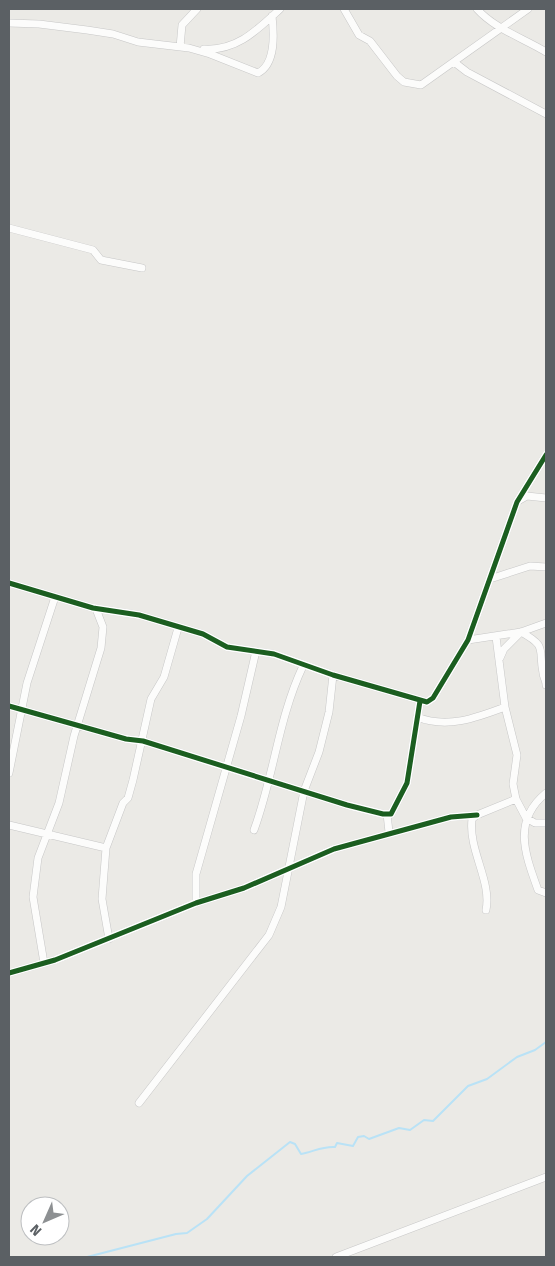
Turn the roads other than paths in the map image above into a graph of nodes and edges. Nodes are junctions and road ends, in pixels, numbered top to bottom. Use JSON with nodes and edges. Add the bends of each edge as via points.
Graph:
{"nodes":[{"id":1,"x":197,"y":9,"type":"edge"},
{"id":2,"x":280,"y":9,"type":"edge"},
{"id":3,"x":344,"y":9,"type":"edge"},
{"id":4,"x":477,"y":9,"type":"edge"},
{"id":5,"x":528,"y":9,"type":"edge"},
{"id":6,"x":272,"y":16,"type":"junction"},
{"id":7,"x":9,"y":24,"type":"edge"},
{"id":8,"x":500,"y":28,"type":"junction"},
{"id":9,"x":180,"y":47,"type":"junction"},
{"id":10,"x":189,"y":48,"type":"junction"},
{"id":11,"x":546,"y":52,"type":"edge"},
{"id":12,"x":454,"y":62,"type":"junction"},
{"id":13,"x":546,"y":114,"type":"edge"},
{"id":14,"x":9,"y":228,"type":"edge"},
{"id":15,"x":142,"y":268,"type":"dead end"},
{"id":16,"x":546,"y":455,"type":"edge"},
{"id":17,"x":546,"y":498,"type":"edge"},
{"id":18,"x":517,"y":502,"type":"junction"},
{"id":19,"x":546,"y":567,"type":"edge"},
{"id":20,"x":490,"y":578,"type":"junction"},
{"id":21,"x":9,"y":583,"type":"edge"},
{"id":22,"x":55,"y":597,"type":"junction"},
{"id":23,"x":96,"y":609,"type":"junction"},
{"id":24,"x":546,"y":623,"type":"edge"},
{"id":25,"x":178,"y":628,"type":"junction"},
{"id":26,"x":521,"y":632,"type":"junction"},
{"id":27,"x":496,"y":637,"type":"junction"},
{"id":28,"x":468,"y":640,"type":"junction"},
{"id":29,"x":256,"y":651,"type":"junction"},
{"id":30,"x":500,"y":658,"type":"junction"},
{"id":31,"x":303,"y":666,"type":"junction"},
{"id":32,"x":333,"y":676,"type":"junction"},
{"id":33,"x":546,"y":685,"type":"edge"},
{"id":34,"x":420,"y":701,"type":"junction"},
{"id":35,"x":9,"y":706,"type":"edge"},
{"id":36,"x":505,"y":707,"type":"junction"},
{"id":37,"x":23,"y":710,"type":"junction"},
{"id":38,"x":418,"y":717,"type":"junction"},
{"id":39,"x":77,"y":726,"type":"junction"},
{"id":40,"x":143,"y":740,"type":"junction"},
{"id":41,"x":226,"y":767,"type":"junction"},
{"id":42,"x":9,"y":773,"type":"edge"},
{"id":43,"x":267,"y":780,"type":"junction"},
{"id":44,"x":304,"y":791,"type":"junction"},
{"id":45,"x":546,"y":793,"type":"edge"},
{"id":46,"x":516,"y":799,"type":"junction"},
{"id":47,"x":387,"y":814,"type":"junction"},
{"id":48,"x":477,"y":814,"type":"junction"},
{"id":49,"x":526,"y":818,"type":"junction"},
{"id":50,"x":546,"y":823,"type":"edge"},
{"id":51,"x":9,"y":825,"type":"edge"},
{"id":52,"x":254,"y":830,"type":"dead end"},
{"id":53,"x":389,"y":832,"type":"junction"},
{"id":54,"x":48,"y":835,"type":"junction"},
{"id":55,"x":106,"y":848,"type":"junction"},
{"id":56,"x":287,"y":870,"type":"junction"},
{"id":57,"x":546,"y":892,"type":"edge"},
{"id":58,"x":196,"y":903,"type":"junction"},
{"id":59,"x":486,"y":910,"type":"dead end"},
{"id":60,"x":109,"y":939,"type":"junction"},
{"id":61,"x":44,"y":964,"type":"junction"},
{"id":62,"x":9,"y":973,"type":"edge"},
{"id":63,"x":139,"y":1103,"type":"dead end"},
{"id":64,"x":546,"y":1177,"type":"edge"},
{"id":65,"x":336,"y":1257,"type":"edge"}],
"edges":[{"from":1,"to":9,"type":"street","via":[[182,24]]},
{"from":2,"to":6,"type":"street"},
{"from":3,"to":12,"type":"street","via":[[359,35],[370,41],[404,82],[425,84]]},
{"from":4,"to":8,"type":"street"},
{"from":5,"to":8,"type":"street"},
{"from":6,"to":10,"type":"street","via":[[259,29],[228,48]]},
{"from":6,"to":10,"type":"street","via":[[274,32],[269,62],[258,74]]},
{"from":7,"to":9,"type":"street","via":[[87,30],[138,42]]},
{"from":8,"to":11,"type":"street"},
{"from":8,"to":12,"type":"street"},
{"from":9,"to":10,"type":"street"},
{"from":12,"to":13,"type":"street"},
{"from":14,"to":15,"type":"street","via":[[93,250],[101,260]]},
{"from":16,"to":18,"type":"street"},
{"from":17,"to":18,"type":"street","via":[[527,496]]},
{"from":18,"to":20,"type":"street"},
{"from":19,"to":20,"type":"street","via":[[530,566]]},
{"from":20,"to":28,"type":"street"},
{"from":21,"to":22,"type":"street"},
{"from":22,"to":23,"type":"street"},
{"from":22,"to":37,"type":"street","via":[[26,683]]},
{"from":23,"to":25,"type":"street","via":[[139,615]]},
{"from":23,"to":39,"type":"street","via":[[103,627],[101,648]]},
{"from":24,"to":26,"type":"street"},
{"from":25,"to":29,"type":"street","via":[[204,634],[227,647]]},
{"from":25,"to":40,"type":"street","via":[[164,677],[151,699]]},
{"from":26,"to":27,"type":"street"},
{"from":26,"to":30,"type":"street"},
{"from":26,"to":33,"type":"street","via":[[533,638],[541,648]]},
{"from":27,"to":28,"type":"street"},
{"from":27,"to":30,"type":"street"},
{"from":28,"to":34,"type":"street","via":[[433,698],[427,702]]},
{"from":29,"to":31,"type":"street","via":[[274,654]]},
{"from":29,"to":41,"type":"street"},
{"from":30,"to":36,"type":"street"},
{"from":31,"to":32,"type":"street"},
{"from":31,"to":43,"type":"street","via":[[291,691]]},
{"from":32,"to":34,"type":"street"},
{"from":32,"to":44,"type":"street","via":[[321,744]]},
{"from":34,"to":38,"type":"street"},
{"from":35,"to":37,"type":"street"},
{"from":36,"to":38,"type":"street","via":[[450,724]]},
{"from":36,"to":46,"type":"street","via":[[517,755],[513,784]]},
{"from":37,"to":39,"type":"street"},
{"from":37,"to":42,"type":"street"},
{"from":38,"to":47,"type":"street","via":[[407,783],[391,814]]},
{"from":39,"to":40,"type":"street","via":[[126,739]]},
{"from":39,"to":54,"type":"street"},
{"from":40,"to":41,"type":"street"},
{"from":40,"to":55,"type":"street","via":[[128,798],[122,803]]},
{"from":41,"to":43,"type":"street"},
{"from":41,"to":58,"type":"street","via":[[196,874]]},
{"from":43,"to":44,"type":"street"},
{"from":43,"to":52,"type":"street"},
{"from":44,"to":47,"type":"street"},
{"from":44,"to":56,"type":"street"},
{"from":45,"to":49,"type":"street"},
{"from":46,"to":48,"type":"street"},
{"from":46,"to":49,"type":"street"},
{"from":47,"to":53,"type":"street"},
{"from":48,"to":53,"type":"street"},
{"from":48,"to":59,"type":"street","via":[[472,824],[488,900]]},
{"from":49,"to":50,"type":"street","via":[[535,823]]},
{"from":49,"to":57,"type":"street","via":[[524,848],[538,890]]},
{"from":51,"to":54,"type":"street"},
{"from":53,"to":56,"type":"street","via":[[334,849]]},
{"from":54,"to":55,"type":"street"},
{"from":54,"to":61,"type":"street","via":[[38,858],[33,897]]},
{"from":55,"to":60,"type":"street","via":[[102,899]]},
{"from":56,"to":58,"type":"street"},
{"from":56,"to":63,"type":"street","via":[[281,907],[269,935]]},
{"from":58,"to":60,"type":"street"},
{"from":60,"to":61,"type":"street"},
{"from":61,"to":62,"type":"street"},
{"from":64,"to":65,"type":"street"}]}
